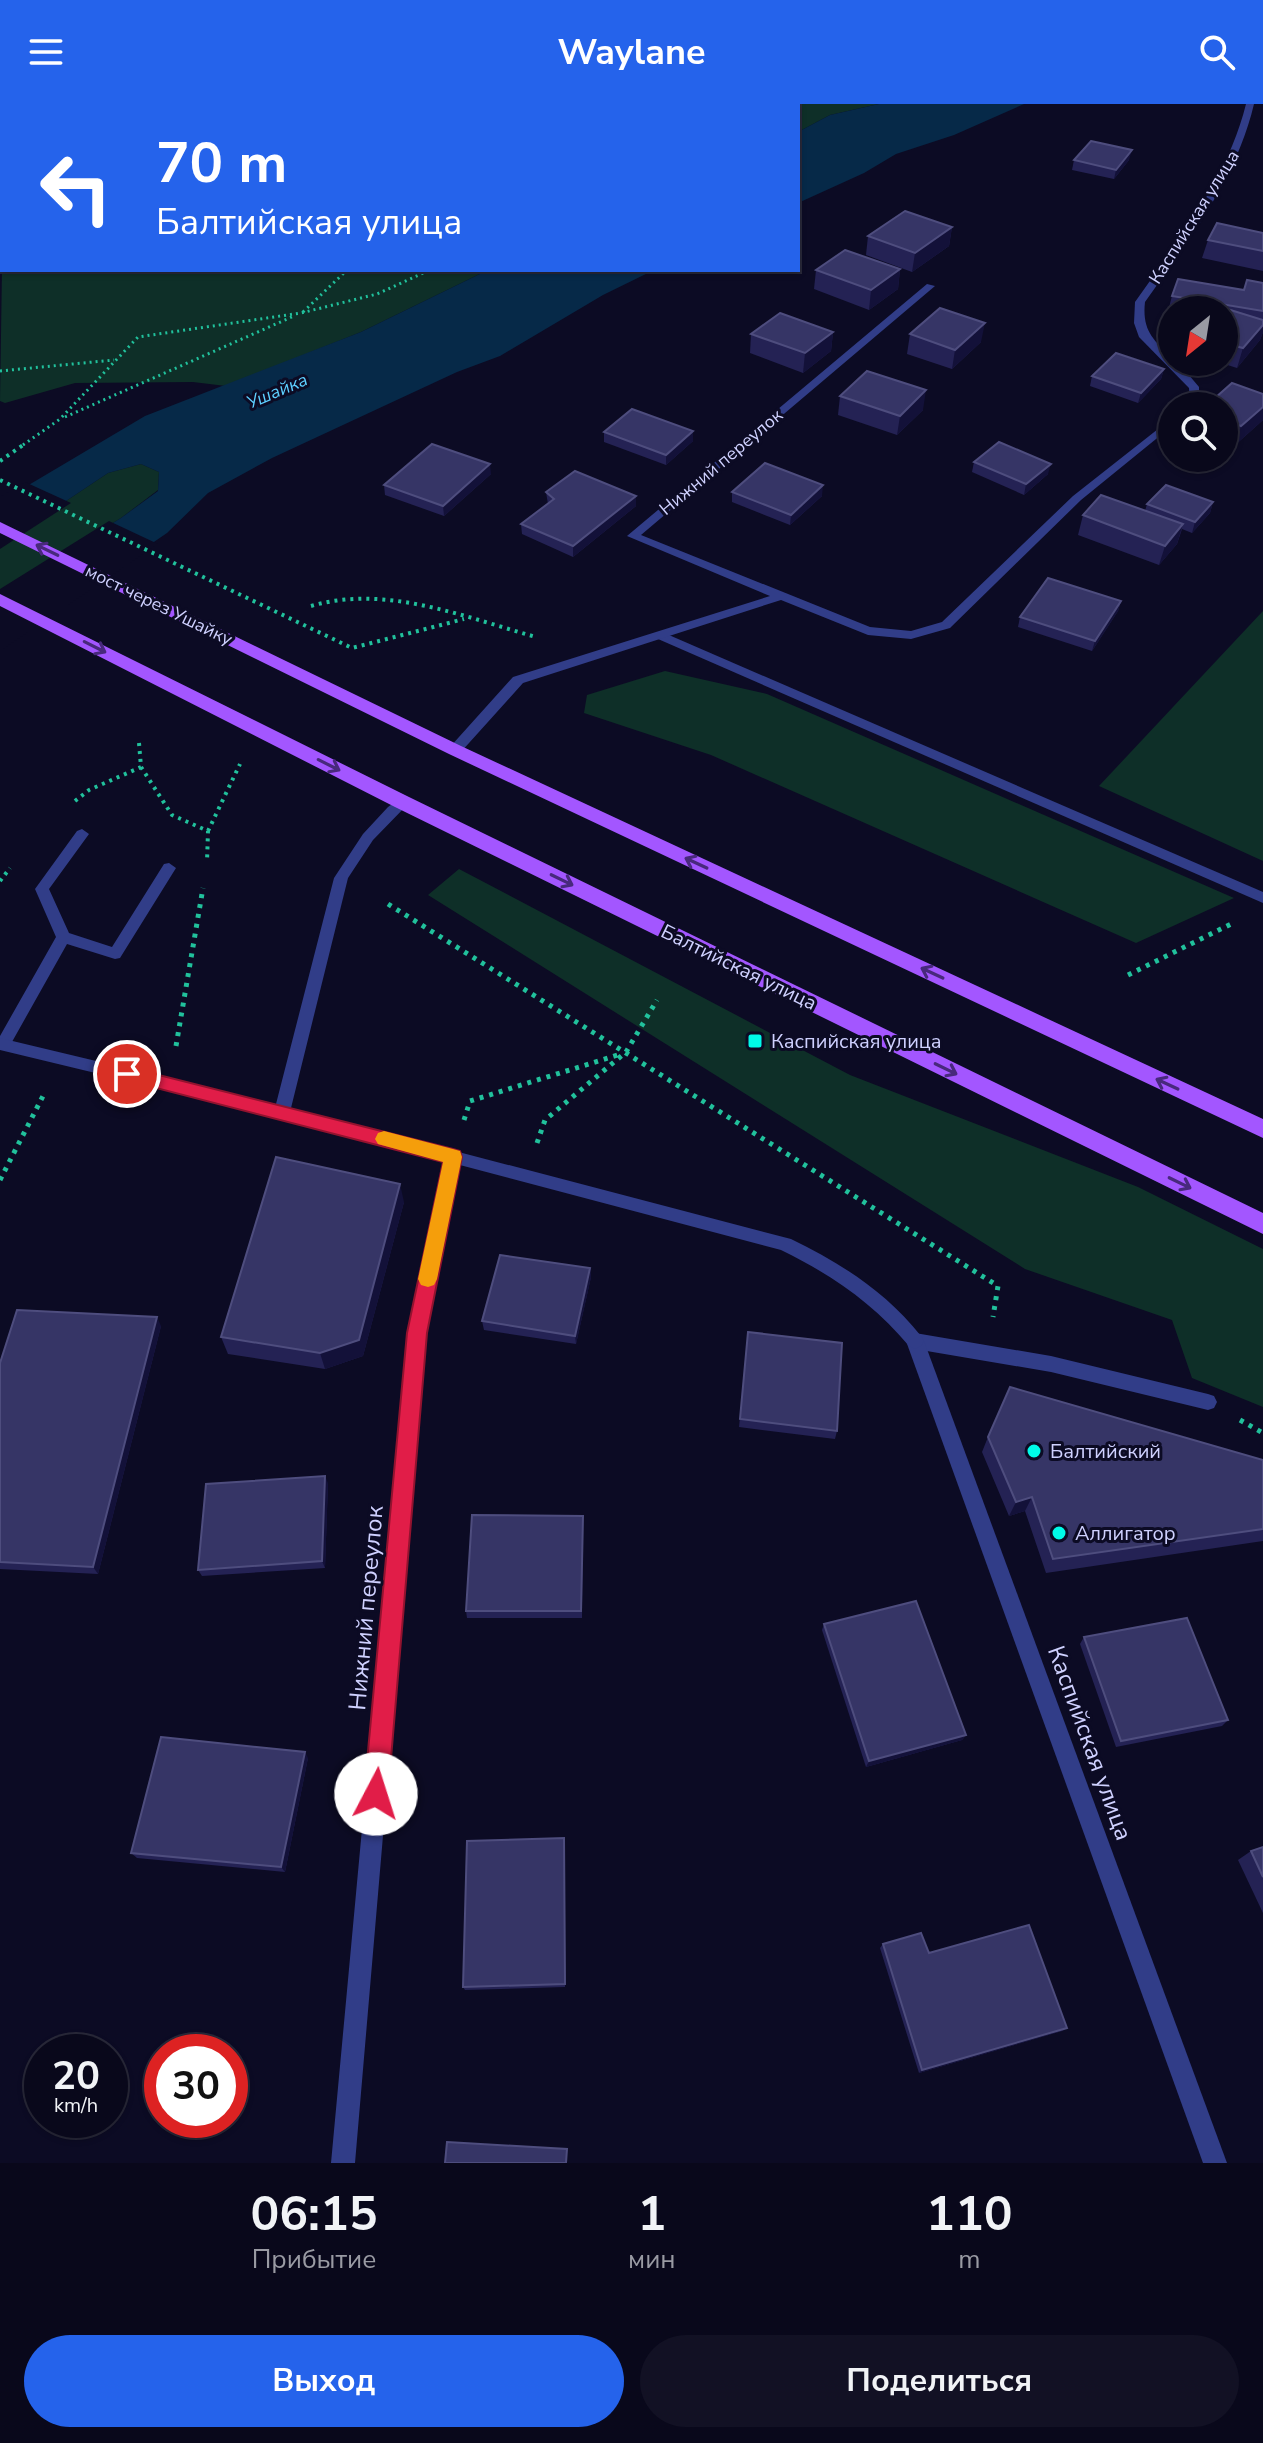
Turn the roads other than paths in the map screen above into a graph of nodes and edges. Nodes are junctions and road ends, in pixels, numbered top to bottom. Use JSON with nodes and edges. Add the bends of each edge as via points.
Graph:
{"nodes":[{"id":1,"x":1250,"y":104,"type":"edge"},
{"id":2,"x":930,"y":286,"type":"dead end"},
{"id":3,"x":1158,"y":351,"type":"edge"},
{"id":4,"x":1158,"y":432,"type":"edge"},
{"id":5,"x":0,"y":527,"type":"edge"},
{"id":6,"x":779,"y":597,"type":"junction"},
{"id":7,"x":0,"y":599,"type":"edge"},
{"id":8,"x":662,"y":636,"type":"junction"},
{"id":9,"x":455,"y":750,"type":"junction"},
{"id":10,"x":402,"y":802,"type":"junction"},
{"id":11,"x":82,"y":834,"type":"dead end"},
{"id":12,"x":169,"y":868,"type":"dead end"},
{"id":13,"x":1263,"y":898,"type":"edge"},
{"id":14,"x":63,"y":937,"type":"junction"},
{"id":15,"x":1,"y":1044,"type":"edge"},
{"id":16,"x":282,"y":1112,"type":"junction"},
{"id":17,"x":1263,"y":1129,"type":"edge"},
{"id":18,"x":453,"y":1157,"type":"junction"},
{"id":19,"x":1263,"y":1224,"type":"edge"},
{"id":20,"x":915,"y":1341,"type":"junction"},
{"id":21,"x":1208,"y":1402,"type":"dead end"},
{"id":22,"x":343,"y":2163,"type":"edge"},
{"id":23,"x":1215,"y":2163,"type":"edge"}],
"edges":[{"from":1,"to":3,"type":"street","name":"Каспийская улица","via":[[1244,136],[1219,184],[1140,302],[1136,322]]},
{"from":2,"to":6,"type":"street","name":"Нижний переулок","via":[[633,536]]},
{"from":4,"to":6,"type":"street","via":[[1077,498],[946,625],[911,635],[868,631]]},
{"from":9,"to":5,"type":"main road","name":"мост через Ушайку","one_way":true},
{"from":6,"to":8,"type":"street"},
{"from":7,"to":10,"type":"main road","name":"Балтийская улица","one_way":true},
{"from":8,"to":9,"type":"street","via":[[518,680]]},
{"from":8,"to":13,"type":"street"},
{"from":17,"to":9,"type":"main road","one_way":true},
{"from":10,"to":16,"type":"street","via":[[373,828],[341,878]]},
{"from":10,"to":19,"type":"main road","name":"Балтийская улица","one_way":true},
{"from":11,"to":14,"type":"street","via":[[42,889]]},
{"from":12,"to":14,"type":"street","via":[[115,954]]},
{"from":14,"to":15,"type":"street"},
{"from":15,"to":16,"type":"street"},
{"from":16,"to":18,"type":"street"},
{"from":18,"to":20,"type":"street","via":[[785,1244],[856,1283],[892,1310]]},
{"from":18,"to":22,"type":"street","name":"Нижний переулок","via":[[417,1333]]},
{"from":20,"to":21,"type":"street","via":[[1051,1364]]},
{"from":20,"to":23,"type":"street","name":"Каспийская улица"}]}
